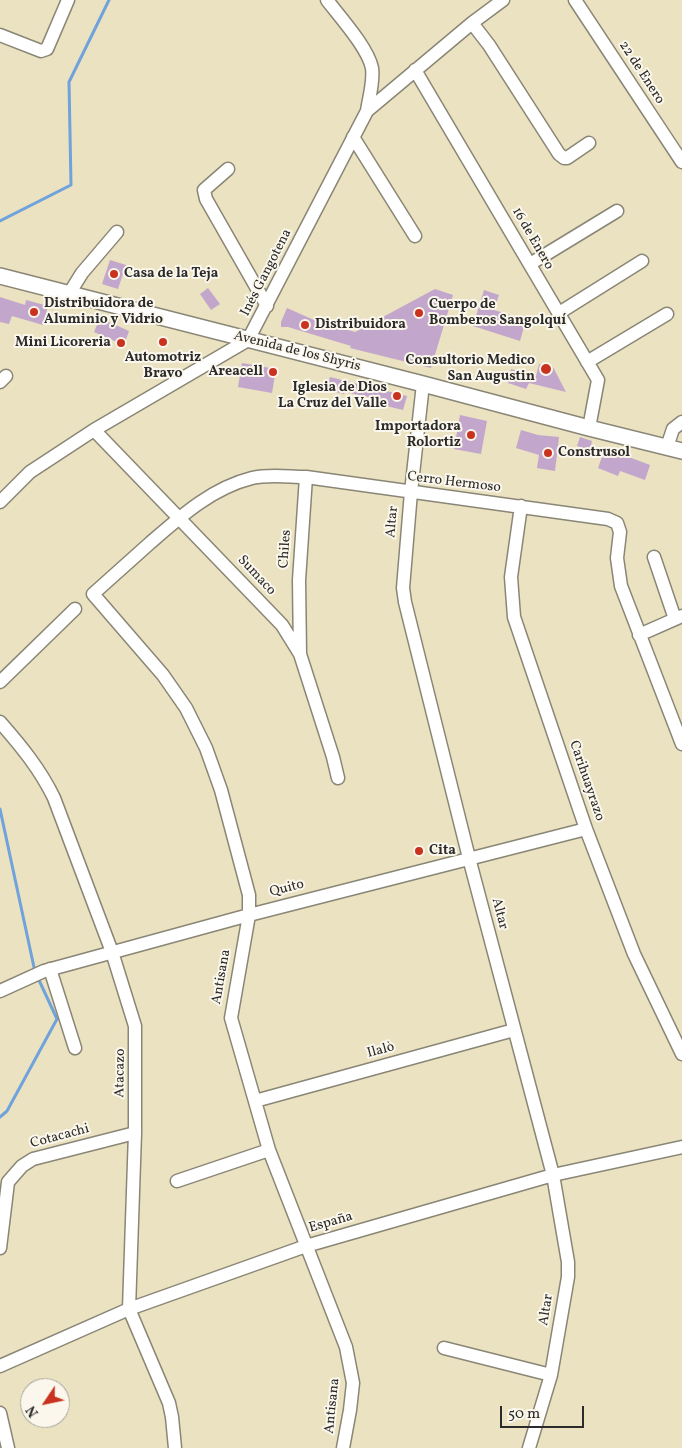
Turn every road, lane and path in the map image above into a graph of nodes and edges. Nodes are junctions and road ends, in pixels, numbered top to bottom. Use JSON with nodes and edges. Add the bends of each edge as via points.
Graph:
{"nodes":[{"id":1,"x":68,"y":0,"type":"edge"},
{"id":2,"x":327,"y":0,"type":"edge"},
{"id":3,"x":503,"y":0,"type":"edge"},
{"id":4,"x":575,"y":0,"type":"edge"},
{"id":5,"x":472,"y":23,"type":"junction"},
{"id":6,"x":0,"y":35,"type":"edge"},
{"id":7,"x":416,"y":70,"type":"junction"},
{"id":8,"x":367,"y":110,"type":"junction"},
{"id":9,"x":353,"y":137,"type":"junction"},
{"id":10,"x":589,"y":143,"type":"dead end"},
{"id":11,"x":682,"y":162,"type":"edge"},
{"id":12,"x":228,"y":169,"type":"dead end"},
{"id":13,"x":618,"y":211,"type":"dead end"},
{"id":14,"x":117,"y":232,"type":"dead end"},
{"id":15,"x":415,"y":236,"type":"dead end"},
{"id":16,"x":642,"y":261,"type":"dead end"},
{"id":17,"x":530,"y":264,"type":"junction"},
{"id":18,"x":0,"y":276,"type":"edge"},
{"id":19,"x":68,"y":294,"type":"junction"},
{"id":20,"x":267,"y":306,"type":"junction"},
{"id":21,"x":559,"y":314,"type":"junction"},
{"id":22,"x":667,"y":314,"type":"dead end"},
{"id":23,"x":248,"y":340,"type":"junction"},
{"id":24,"x":587,"y":362,"type":"junction"},
{"id":25,"x":422,"y":384,"type":"junction"},
{"id":26,"x":682,"y":422,"type":"edge"},
{"id":27,"x":589,"y":428,"type":"junction"},
{"id":28,"x":94,"y":430,"type":"junction"},
{"id":29,"x":667,"y":447,"type":"junction"},
{"id":30,"x":682,"y":451,"type":"edge"},
{"id":31,"x":306,"y":477,"type":"junction"},
{"id":32,"x":411,"y":492,"type":"junction"},
{"id":33,"x":0,"y":502,"type":"edge"},
{"id":34,"x":521,"y":506,"type":"junction"},
{"id":35,"x":180,"y":517,"type":"junction"},
{"id":36,"x":654,"y":557,"type":"dead end"},
{"id":37,"x":93,"y":594,"type":"joint"},
{"id":38,"x":75,"y":609,"type":"dead end"},
{"id":39,"x":678,"y":618,"type":"edge"},
{"id":40,"x":639,"y":635,"type":"junction"},
{"id":41,"x":300,"y":654,"type":"junction"},
{"id":42,"x":0,"y":682,"type":"edge"},
{"id":43,"x":0,"y":722,"type":"edge"},
{"id":44,"x":682,"y":744,"type":"edge"},
{"id":45,"x":338,"y":778,"type":"dead end"},
{"id":46,"x":586,"y":829,"type":"junction"},
{"id":47,"x":469,"y":858,"type":"junction"},
{"id":48,"x":249,"y":915,"type":"junction"},
{"id":49,"x":112,"y":952,"type":"junction"},
{"id":50,"x":47,"y":970,"type":"junction"},
{"id":51,"x":0,"y":991,"type":"edge"},
{"id":52,"x":514,"y":1030,"type":"junction"},
{"id":53,"x":679,"y":1040,"type":"edge"},
{"id":54,"x":75,"y":1048,"type":"dead end"},
{"id":55,"x":682,"y":1054,"type":"edge"},
{"id":56,"x":255,"y":1101,"type":"junction"},
{"id":57,"x":135,"y":1133,"type":"junction"},
{"id":58,"x":682,"y":1147,"type":"edge"},
{"id":59,"x":270,"y":1150,"type":"junction"},
{"id":60,"x":553,"y":1175,"type":"junction"},
{"id":61,"x":178,"y":1181,"type":"dead end"},
{"id":62,"x":306,"y":1246,"type":"junction"},
{"id":63,"x":0,"y":1248,"type":"edge"},
{"id":64,"x":129,"y":1309,"type":"junction"},
{"id":65,"x":444,"y":1348,"type":"dead end"},
{"id":66,"x":0,"y":1366,"type":"edge"},
{"id":67,"x":551,"y":1374,"type":"junction"},
{"id":68,"x":0,"y":1413,"type":"edge"},
{"id":69,"x":8,"y":1448,"type":"edge"},
{"id":70,"x":175,"y":1448,"type":"edge"},
{"id":71,"x":343,"y":1448,"type":"edge"},
{"id":72,"x":529,"y":1448,"type":"edge"}],
"edges":[{"from":1,"to":6,"type":"street","via":[[47,49],[41,51]]},
{"from":2,"to":8,"type":"street","via":[[368,55],[372,83]]},
{"from":3,"to":5,"type":"street","name":"Inés Gangotena"},
{"from":4,"to":11,"type":"street","name":"22 de Enero"},
{"from":5,"to":7,"type":"street","name":"Inés Gangotena"},
{"from":5,"to":10,"type":"street","via":[[559,154],[567,158]]},
{"from":7,"to":8,"type":"street","name":"Inés Gangotena"},
{"from":7,"to":17,"type":"street","name":"16 de Enero"},
{"from":8,"to":9,"type":"street","name":"Inés Gangotena"},
{"from":9,"to":15,"type":"street"},
{"from":9,"to":20,"type":"street","name":"Inés Gangotena"},
{"from":12,"to":20,"type":"street","via":[[203,192]]},
{"from":13,"to":17,"type":"street"},
{"from":14,"to":19,"type":"street"},
{"from":16,"to":21,"type":"street"},
{"from":17,"to":21,"type":"street","name":"16 de Enero"},
{"from":18,"to":19,"type":"main road","name":"Avenida de los Shyris"},
{"from":19,"to":23,"type":"main road","name":"Avenida de los Shyris"},
{"from":20,"to":23,"type":"street","name":"Inés Gangotena"},
{"from":21,"to":24,"type":"street","name":"16 de Enero"},
{"from":22,"to":24,"type":"street"},
{"from":23,"to":25,"type":"main road","name":"Avenida de los Shyris"},
{"from":23,"to":28,"type":"street"},
{"from":24,"to":27,"type":"street","name":"16 de Enero","via":[[598,380]]},
{"from":25,"to":27,"type":"main road","name":"Avenida de los Shyris"},
{"from":25,"to":32,"type":"street","name":"Altar"},
{"from":26,"to":29,"type":"street","via":[[673,429]]},
{"from":27,"to":29,"type":"main road","name":"Avenida de los Shyris"},
{"from":28,"to":33,"type":"street","via":[[30,472]]},
{"from":28,"to":35,"type":"street","name":"Sumaco"},
{"from":29,"to":30,"type":"main road","name":"Avenida de los Shyris"},
{"from":31,"to":32,"type":"street","name":"Cerro Hermoso"},
{"from":31,"to":35,"type":"street","name":"Cerro Hermoso","via":[[255,477],[237,482],[217,491]]},
{"from":31,"to":41,"type":"street","name":"Chiles","via":[[299,580]]},
{"from":32,"to":34,"type":"street","name":"Cerro Hermoso"},
{"from":32,"to":47,"type":"street","name":"Altar","via":[[404,602]]},
{"from":34,"to":40,"type":"street","name":"Cerro Hermoso","via":[[608,519],[617,524],[620,532],[616,558],[621,586]]},
{"from":34,"to":46,"type":"street","name":"Carihuayrazo","via":[[511,577],[514,617]]},
{"from":35,"to":37,"type":"street","name":"Cerro Hermoso"},
{"from":35,"to":41,"type":"street","name":"Sumaco","via":[[282,625]]},
{"from":36,"to":39,"type":"street"},
{"from":37,"to":48,"type":"street","name":"Antisana","via":[[164,675],[186,708],[206,748],[221,790],[249,895]]},
{"from":38,"to":42,"type":"street"},
{"from":39,"to":40,"type":"street"},
{"from":40,"to":44,"type":"street","name":"Cerro Hermoso"},
{"from":41,"to":45,"type":"street","name":"Sumaco"},
{"from":43,"to":49,"type":"street","name":"Atacazo","via":[[25,750],[50,790]]},
{"from":46,"to":47,"type":"street","name":"Quito"},
{"from":46,"to":53,"type":"street","name":"Carihuayrazo","via":[[634,954]]},
{"from":47,"to":48,"type":"street","name":"Quito"},
{"from":47,"to":52,"type":"street","name":"Altar"},
{"from":48,"to":49,"type":"street","name":"Quito"},
{"from":48,"to":56,"type":"street","name":"Antisana","via":[[231,1018]]},
{"from":49,"to":50,"type":"street","name":"Quito"},
{"from":49,"to":57,"type":"street","name":"Atacazo","via":[[135,1026]]},
{"from":50,"to":51,"type":"street","name":"Quito"},
{"from":50,"to":54,"type":"street"},
{"from":52,"to":56,"type":"street","name":"Ilalò"},
{"from":52,"to":60,"type":"street","name":"Altar"},
{"from":53,"to":55,"type":"street","name":"Carihuayrazo"},
{"from":56,"to":59,"type":"street","name":"Antisana"},
{"from":57,"to":63,"type":"street","name":"Cotacachi","via":[[33,1159],[22,1166],[8,1182]]},
{"from":57,"to":64,"type":"street","name":"Atacazo"},
{"from":58,"to":60,"type":"street","name":"España"},
{"from":59,"to":61,"type":"street"},
{"from":59,"to":62,"type":"street","name":"Antisana"},
{"from":60,"to":62,"type":"street","name":"España"},
{"from":60,"to":67,"type":"street","name":"Altar","via":[[568,1276]]},
{"from":62,"to":64,"type":"street","name":"España"},
{"from":62,"to":71,"type":"street","name":"Antisana","via":[[346,1347],[350,1366],[350,1410]]},
{"from":64,"to":66,"type":"street","name":"España"},
{"from":64,"to":70,"type":"street","name":"Atacazo","via":[[169,1403]]},
{"from":65,"to":67,"type":"street"},
{"from":67,"to":72,"type":"street","name":"Altar"},
{"from":68,"to":69,"type":"street"}]}
